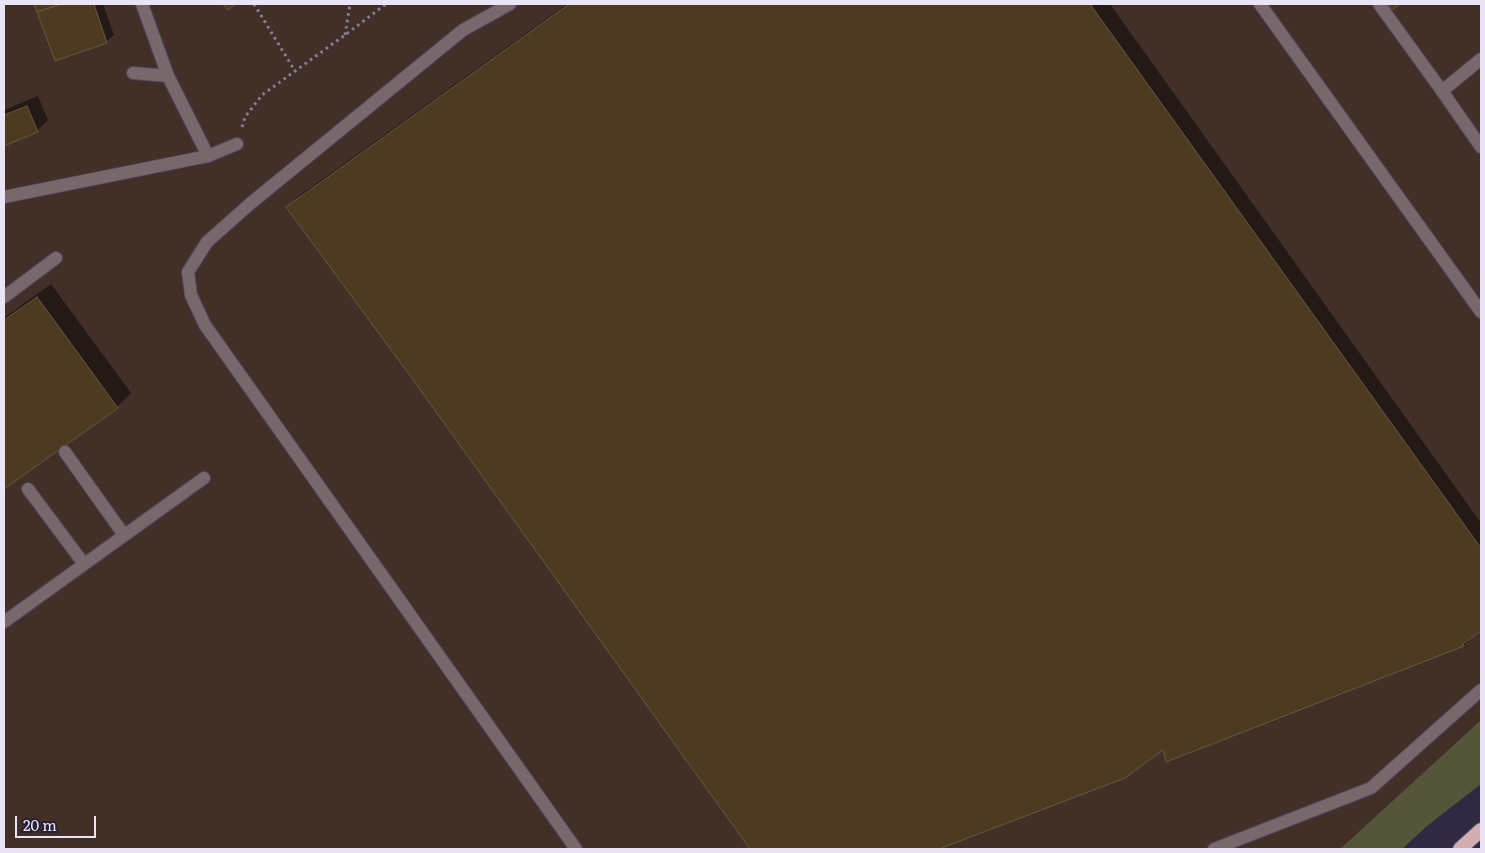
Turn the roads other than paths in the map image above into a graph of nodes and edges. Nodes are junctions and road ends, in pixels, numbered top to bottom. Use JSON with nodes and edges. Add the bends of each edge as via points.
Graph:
{"nodes":[{"id":1,"x":142,"y":4,"type":"edge"},
{"id":2,"x":510,"y":4,"type":"edge"},
{"id":3,"x":1260,"y":4,"type":"edge"},
{"id":4,"x":1379,"y":4,"type":"edge"},
{"id":5,"x":1481,"y":59,"type":"edge"},
{"id":6,"x":133,"y":73,"type":"dead end"},
{"id":7,"x":168,"y":76,"type":"junction"},
{"id":8,"x":1442,"y":91,"type":"junction"},
{"id":9,"x":237,"y":144,"type":"road end"},
{"id":10,"x":1481,"y":147,"type":"edge"},
{"id":11,"x":208,"y":156,"type":"junction"},
{"id":12,"x":4,"y":197,"type":"edge"},
{"id":13,"x":56,"y":258,"type":"dead end"},
{"id":14,"x":4,"y":297,"type":"edge"},
{"id":15,"x":1481,"y":312,"type":"edge"},
{"id":16,"x":65,"y":452,"type":"dead end"},
{"id":17,"x":204,"y":478,"type":"dead end"},
{"id":18,"x":28,"y":490,"type":"dead end"},
{"id":19,"x":124,"y":535,"type":"junction"},
{"id":20,"x":84,"y":564,"type":"junction"},
{"id":21,"x":4,"y":622,"type":"edge"},
{"id":22,"x":1481,"y":690,"type":"edge"},
{"id":23,"x":1481,"y":830,"type":"edge"},
{"id":24,"x":576,"y":849,"type":"edge"},
{"id":25,"x":1214,"y":849,"type":"edge"},
{"id":26,"x":1460,"y":849,"type":"edge"}],
"edges":[{"from":1,"to":7,"type":"street"},
{"from":2,"to":24,"type":"street","via":[[463,30],[250,203],[207,242],[188,272],[192,295],[205,326]]},
{"from":3,"to":15,"type":"street"},
{"from":4,"to":8,"type":"street"},
{"from":5,"to":8,"type":"street"},
{"from":6,"to":7,"type":"street"},
{"from":7,"to":11,"type":"street"},
{"from":8,"to":10,"type":"street"},
{"from":9,"to":11,"type":"street"},
{"from":11,"to":12,"type":"street"},
{"from":13,"to":14,"type":"street"},
{"from":16,"to":19,"type":"street"},
{"from":17,"to":19,"type":"street"},
{"from":18,"to":20,"type":"street"},
{"from":19,"to":20,"type":"street"},
{"from":20,"to":21,"type":"street"},
{"from":22,"to":25,"type":"street","via":[[1370,788]]},
{"from":23,"to":26,"type":"highway"}]}
